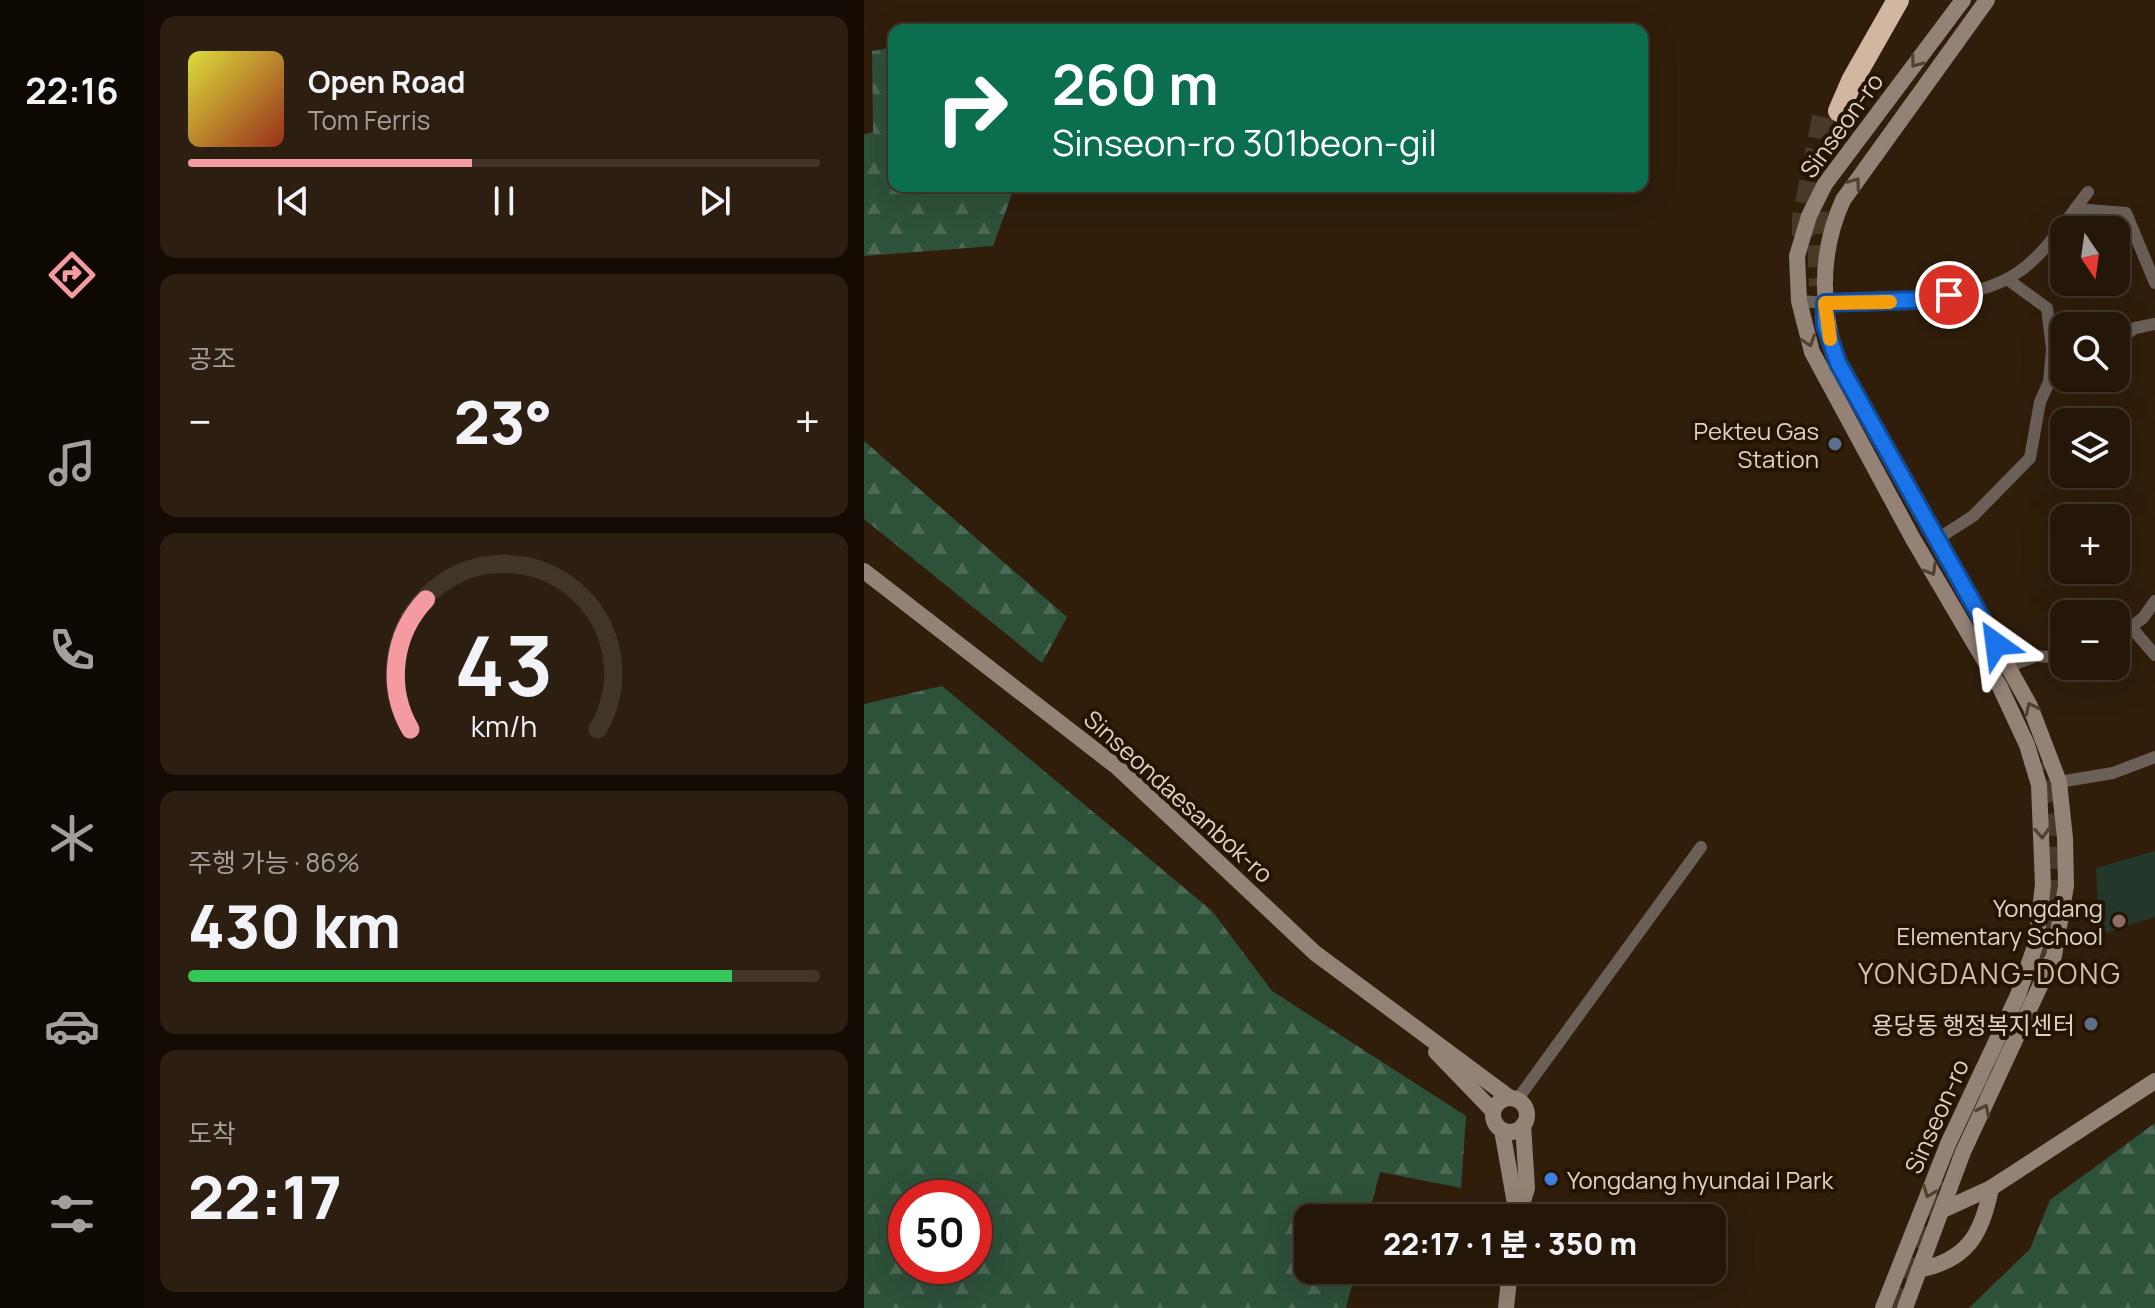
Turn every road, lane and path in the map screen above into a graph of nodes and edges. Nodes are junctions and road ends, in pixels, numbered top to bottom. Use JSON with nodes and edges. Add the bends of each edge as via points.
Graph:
{"nodes":[{"id":1,"x":1963,"y":0,"type":"edge"},
{"id":2,"x":1987,"y":0,"type":"edge"},
{"id":3,"x":1894,"y":3,"type":"edge"},
{"id":4,"x":1832,"y":109,"type":"tunnel mouth"},
{"id":5,"x":2088,"y":192,"type":"dead end"},
{"id":6,"x":2075,"y":209,"type":"junction"},
{"id":7,"x":2007,"y":279,"type":"junction"},
{"id":8,"x":2155,"y":283,"type":"edge"},
{"id":9,"x":1799,"y":301,"type":"junction"},
{"id":10,"x":1825,"y":303,"type":"junction"},
{"id":11,"x":2050,"y":319,"type":"edge"},
{"id":12,"x":2155,"y":324,"type":"edge"},
{"id":13,"x":2130,"y":334,"type":"edge"},
{"id":14,"x":2050,"y":378,"type":"edge"},
{"id":15,"x":1936,"y":540,"type":"junction"},
{"id":16,"x":864,"y":571,"type":"edge"},
{"id":17,"x":2153,"y":606,"type":"edge"},
{"id":18,"x":2131,"y":627,"type":"joint"},
{"id":19,"x":2155,"y":655,"type":"edge"},
{"id":20,"x":2050,"y":657,"type":"edge"},
{"id":21,"x":2009,"y":666,"type":"junction"},
{"id":22,"x":2049,"y":750,"type":"junction"},
{"id":23,"x":2032,"y":756,"type":"junction"},
{"id":24,"x":2155,"y":757,"type":"edge"},
{"id":25,"x":2059,"y":782,"type":"junction"},
{"id":26,"x":1701,"y":847,"type":"dead end"},
{"id":27,"x":1420,"y":1032,"type":"junction"},
{"id":28,"x":2155,"y":1081,"type":"edge"},
{"id":29,"x":1513,"y":1099,"type":"junction"},
{"id":30,"x":1493,"y":1111,"type":"junction"},
{"id":31,"x":1523,"y":1125,"type":"junction"},
{"id":32,"x":1502,"y":1130,"type":"junction"},
{"id":33,"x":1991,"y":1188,"type":"junction"},
{"id":34,"x":1515,"y":1204,"type":"edge"},
{"id":35,"x":1522,"y":1204,"type":"edge"},
{"id":36,"x":1945,"y":1209,"type":"junction"},
{"id":37,"x":1919,"y":1270,"type":"junction"},
{"id":38,"x":1509,"y":1284,"type":"edge"},
{"id":39,"x":1506,"y":1308,"type":"edge"},
{"id":40,"x":1883,"y":1308,"type":"edge"},
{"id":41,"x":1905,"y":1308,"type":"edge"}],
"edges":[{"from":1,"to":9,"type":"main road","name":"Sinseon-ro","one_way":true,"via":[[1820,192],[1797,256]]},
{"from":10,"to":2,"type":"main road","name":"Sinseon-ro","one_way":true,"via":[[1831,228],[1843,200]]},
{"from":3,"to":4,"type":"highway"},
{"from":5,"to":6,"type":"street"},
{"from":6,"to":7,"type":"street","via":[[2023,269]]},
{"from":6,"to":8,"type":"street","via":[[2126,213]]},
{"from":7,"to":10,"type":"street","via":[[1916,300]]},
{"from":7,"to":11,"type":"street","via":[[2047,308]]},
{"from":9,"to":10,"type":"street"},
{"from":9,"to":23,"type":"main road","name":"Sinseon-ro","one_way":true,"via":[[1812,352],[2000,687]]},
{"from":10,"to":15,"type":"main road","name":"Sinseon-ro","via":[[1825,325],[1838,363]]},
{"from":12,"to":13,"type":"street"},
{"from":14,"to":15,"type":"street","via":[[2030,458],[1973,516]]},
{"from":15,"to":21,"type":"main road","name":"Sinseon-ro"},
{"from":16,"to":27,"type":"main road","name":"Sinseondaesanbok-ro","via":[[1117,767],[1315,953]]},
{"from":17,"to":18,"type":"street"},
{"from":18,"to":19,"type":"street"},
{"from":20,"to":21,"type":"street"},
{"from":22,"to":21,"type":"main road","name":"Sinseon-ro","one_way":true},
{"from":22,"to":23,"type":"main road"},
{"from":22,"to":25,"type":"main road","name":"Sinseon-ro"},
{"from":23,"to":40,"type":"main road","name":"Sinseon-ro","one_way":true,"via":[[2039,785],[2043,885],[2036,943]]},
{"from":24,"to":25,"type":"street","via":[[2113,773]]},
{"from":36,"to":25,"type":"main road","name":"Sinseon-ro","one_way":true,"via":[[1963,1152],[2054,956],[2066,886]]},
{"from":26,"to":29,"type":"street"},
{"from":27,"to":29,"type":"main road","name":"Sinseondaesanbok-ro"},
{"from":27,"to":30,"type":"main road","name":"Sinseondaesanbok-ro"},
{"from":28,"to":33,"type":"main road"},
{"from":29,"to":30,"type":"main road"},
{"from":29,"to":31,"type":"main road","name":"Sinseondaesanbok-ro","via":[[1526,1111]]},
{"from":30,"to":32,"type":"main road","name":"Sinseondaesanbok-ro"},
{"from":31,"to":32,"type":"main road"},
{"from":31,"to":35,"type":"main road","name":"Sinseondaesanbok-ro","via":[[1527,1188]]},
{"from":32,"to":34,"type":"main road","name":"Sinseondaesanbok-ro"},
{"from":33,"to":36,"type":"main road"},
{"from":33,"to":37,"type":"main road","via":[[1981,1224],[1960,1254]]},
{"from":36,"to":37,"type":"main road","name":"Sinseon-ro"},
{"from":37,"to":41,"type":"main road","name":"Sinseon-ro"},
{"from":38,"to":39,"type":"main road"}]}
